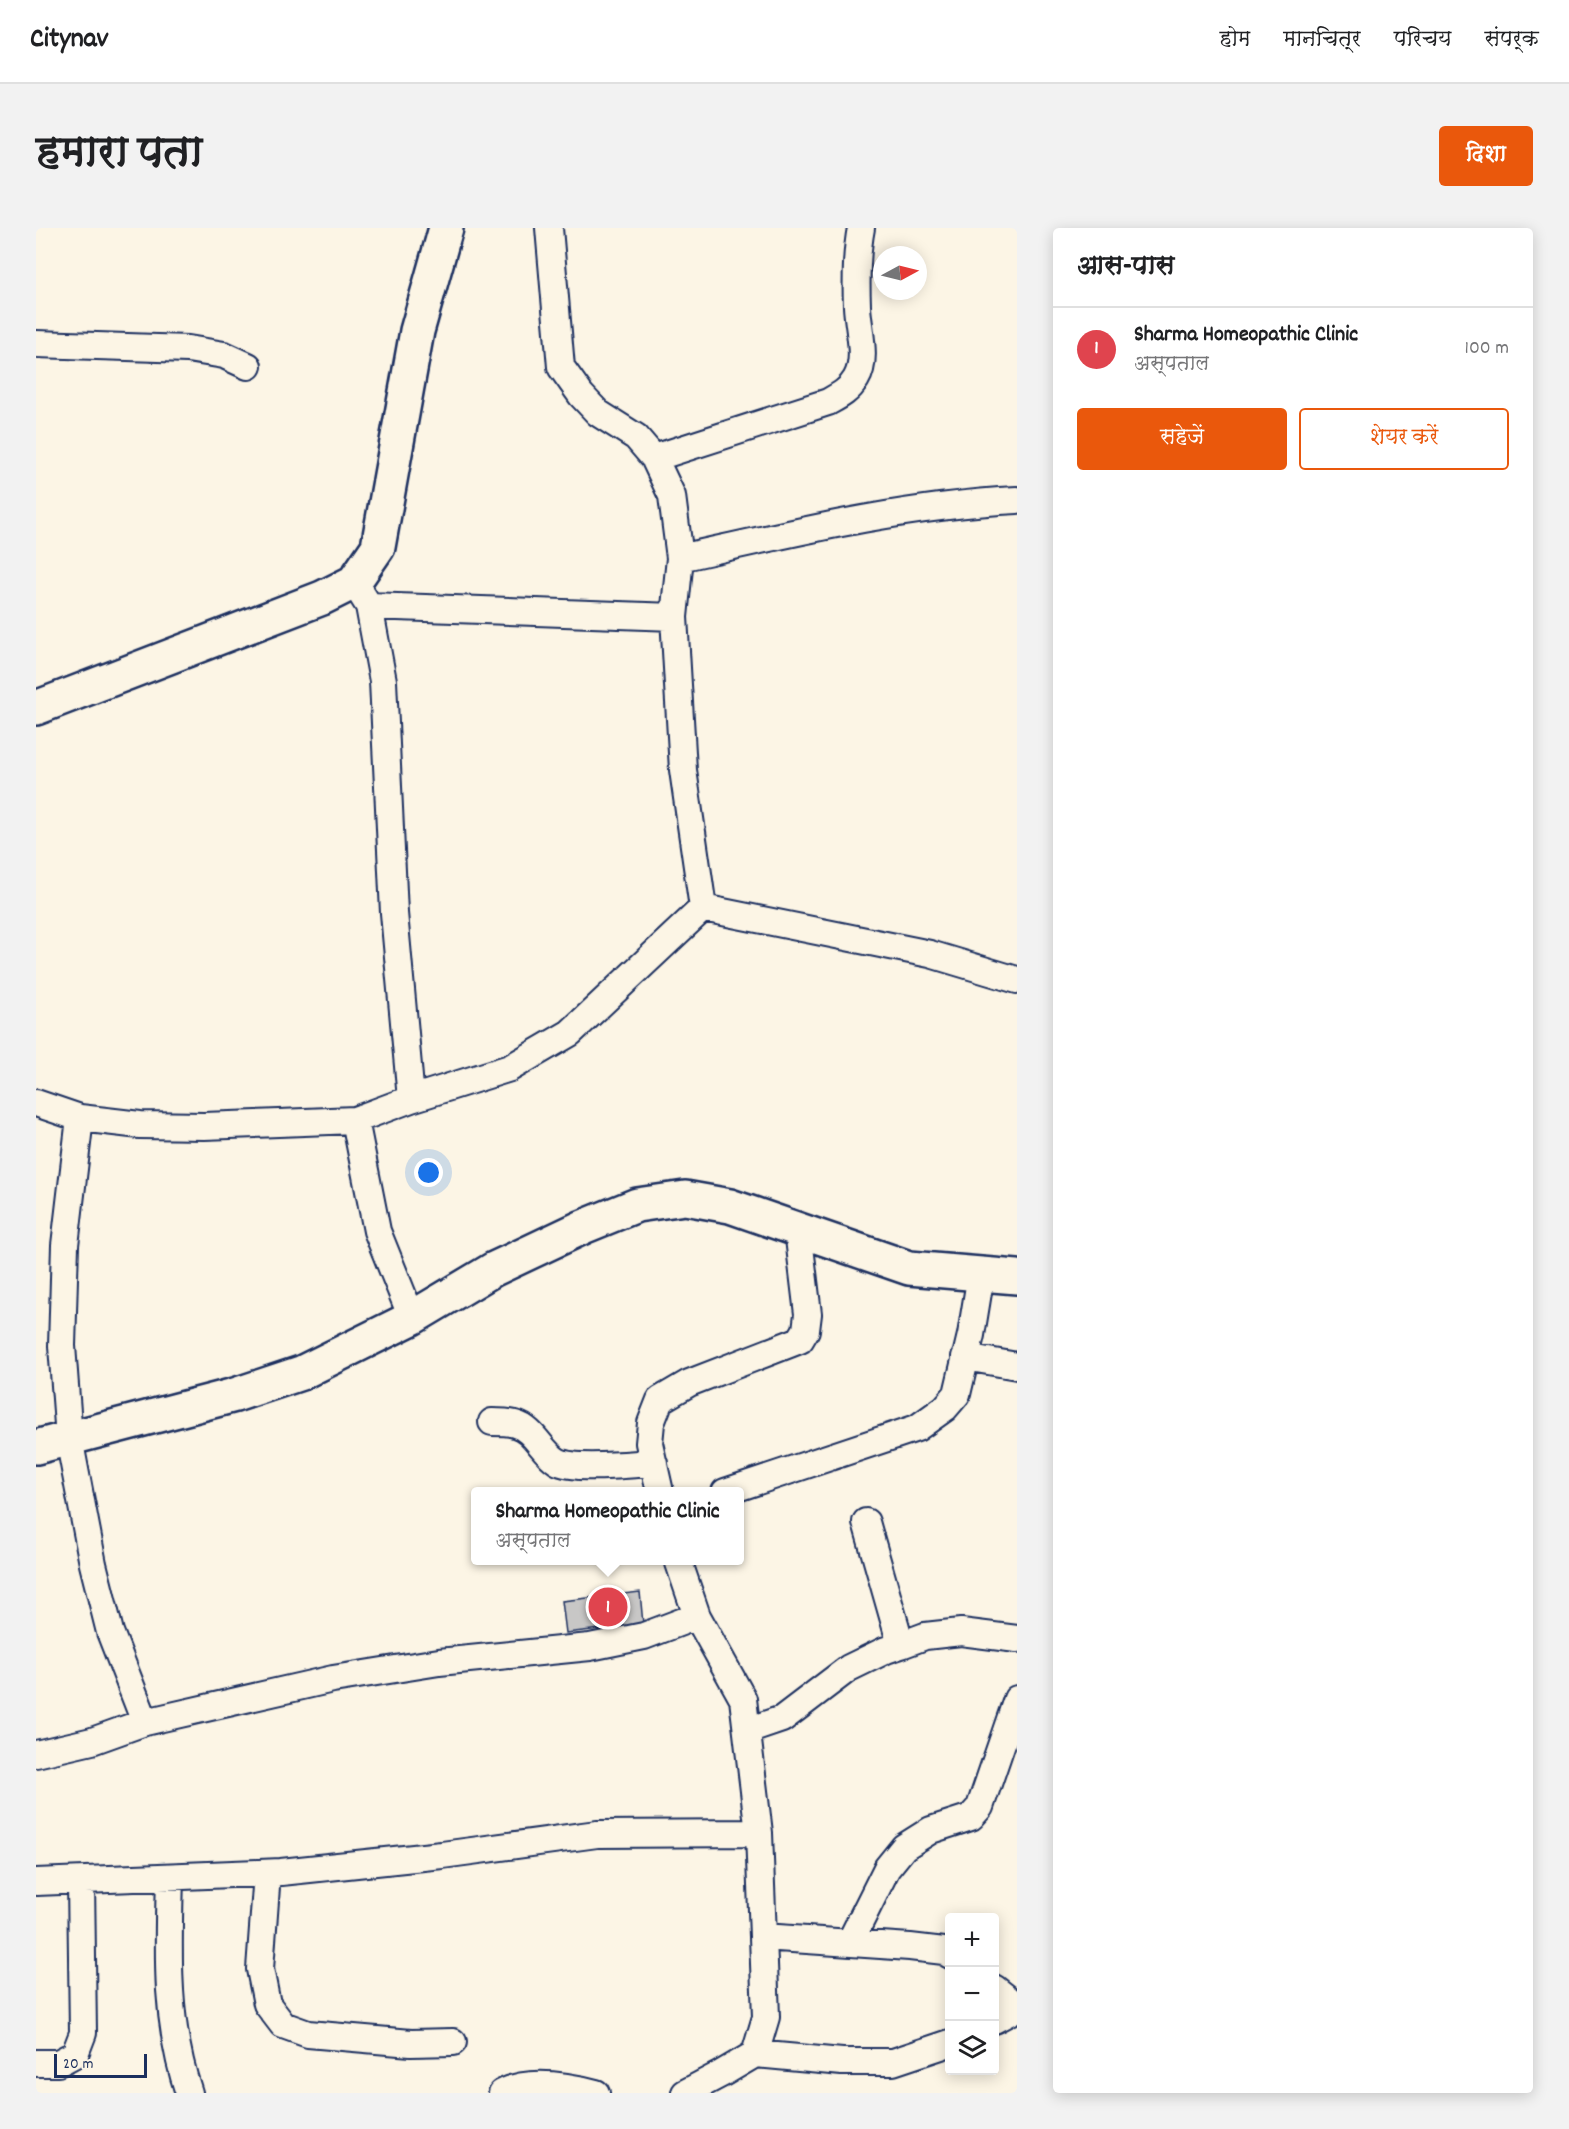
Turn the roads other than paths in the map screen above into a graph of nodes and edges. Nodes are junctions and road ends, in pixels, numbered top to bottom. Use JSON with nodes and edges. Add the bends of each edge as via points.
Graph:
{"nodes":[{"id":1,"x":446,"y":228,"type":"edge"},
{"id":2,"x":549,"y":228,"type":"edge"},
{"id":3,"x":861,"y":228,"type":"edge"},
{"id":4,"x":36,"y":344,"type":"edge"},
{"id":5,"x":248,"y":366,"type":"dead end"},
{"id":6,"x":654,"y":458,"type":"junction"},
{"id":7,"x":1017,"y":500,"type":"edge"},
{"id":8,"x":680,"y":558,"type":"junction"},
{"id":9,"x":361,"y":594,"type":"junction"},
{"id":10,"x":674,"y":617,"type":"junction"},
{"id":11,"x":36,"y":708,"type":"edge"},
{"id":12,"x":702,"y":908,"type":"junction"},
{"id":13,"x":1017,"y":980,"type":"edge"},
{"id":14,"x":411,"y":1099,"type":"junction"},
{"id":15,"x":36,"y":1103,"type":"edge"},
{"id":16,"x":80,"y":1118,"type":"junction"},
{"id":17,"x":355,"y":1120,"type":"junction"},
{"id":18,"x":798,"y":1230,"type":"junction"},
{"id":19,"x":981,"y":1274,"type":"junction"},
{"id":20,"x":1017,"y":1277,"type":"edge"},
{"id":21,"x":412,"y":1318,"type":"junction"},
{"id":22,"x":965,"y":1357,"type":"junction"},
{"id":23,"x":1017,"y":1366,"type":"edge"},
{"id":24,"x":492,"y":1422,"type":"dead end"},
{"id":25,"x":69,"y":1438,"type":"junction"},
{"id":26,"x":36,"y":1447,"type":"edge"},
{"id":27,"x":654,"y":1463,"type":"junction"},
{"id":28,"x":659,"y":1487,"type":"edge"},
{"id":29,"x":737,"y":1487,"type":"edge"},
{"id":30,"x":866,"y":1522,"type":"dead end"},
{"id":31,"x":680,"y":1565,"type":"edge"},
{"id":32,"x":697,"y":1616,"type":"junction"},
{"id":33,"x":1017,"y":1639,"type":"edge"},
{"id":34,"x":901,"y":1645,"type":"junction"},
{"id":35,"x":1017,"y":1699,"type":"edge"},
{"id":36,"x":145,"y":1722,"type":"junction"},
{"id":37,"x":747,"y":1731,"type":"junction"},
{"id":38,"x":36,"y":1754,"type":"edge"},
{"id":39,"x":759,"y":1833,"type":"junction"},
{"id":40,"x":267,"y":1872,"type":"junction"},
{"id":41,"x":170,"y":1877,"type":"junction"},
{"id":42,"x":81,"y":1881,"type":"junction"},
{"id":43,"x":36,"y":1882,"type":"edge"},
{"id":44,"x":763,"y":1937,"type":"junction"},
{"id":45,"x":850,"y":1942,"type":"junction"},
{"id":46,"x":945,"y":1952,"type":"edge"},
{"id":47,"x":999,"y":1992,"type":"edge"},
{"id":48,"x":1017,"y":2007,"type":"edge"},
{"id":49,"x":999,"y":2017,"type":"edge"},
{"id":50,"x":453,"y":2042,"type":"dead end"},
{"id":51,"x":945,"y":2045,"type":"edge"},
{"id":52,"x":754,"y":2054,"type":"junction"},
{"id":53,"x":36,"y":2063,"type":"edge"},
{"id":54,"x":537,"y":2089,"type":"edge"},
{"id":55,"x":189,"y":2093,"type":"edge"},
{"id":56,"x":502,"y":2093,"type":"edge"},
{"id":57,"x":596,"y":2093,"type":"edge"},
{"id":58,"x":685,"y":2093,"type":"edge"}],
"edges":[{"from":1,"to":9,"type":"main road","via":[[417,331],[378,547]]},
{"from":2,"to":6,"type":"street","via":[[561,367],[598,413],[636,437]]},
{"from":3,"to":6,"type":"street","via":[[857,307],[862,358],[857,378],[845,393],[828,402]]},
{"from":4,"to":5,"type":"street","via":[[188,350],[224,355]]},
{"from":6,"to":8,"type":"street","via":[[672,496]]},
{"from":7,"to":8,"type":"street","via":[[963,503],[869,517]]},
{"from":8,"to":10,"type":"street"},
{"from":9,"to":10,"type":"street"},
{"from":9,"to":11,"type":"main road","via":[[322,598]]},
{"from":9,"to":14,"type":"street","via":[[383,681],[394,912]]},
{"from":10,"to":12,"type":"street","via":[[684,770]]},
{"from":12,"to":13,"type":"street","via":[[930,954]]},
{"from":12,"to":14,"type":"street","via":[[570,1033],[510,1068]]},
{"from":14,"to":17,"type":"street"},
{"from":15,"to":16,"type":"street"},
{"from":16,"to":17,"type":"street","via":[[140,1125],[204,1126]]},
{"from":16,"to":25,"type":"street","via":[[65,1257],[62,1346]]},
{"from":17,"to":21,"type":"street","via":[[377,1231]]},
{"from":18,"to":19,"type":"main road","via":[[909,1268]]},
{"from":18,"to":21,"type":"main road","via":[[730,1206],[685,1198],[637,1205],[494,1269]]},
{"from":18,"to":27,"type":"street","via":[[808,1314],[800,1340],[689,1383],[660,1400],[651,1423],[649,1443]]},
{"from":19,"to":20,"type":"main road"},
{"from":19,"to":22,"type":"street"},
{"from":21,"to":25,"type":"main road","via":[[301,1373],[235,1395]]},
{"from":22,"to":23,"type":"street"},
{"from":22,"to":29,"type":"street","via":[[957,1394],[917,1428]]},
{"from":24,"to":27,"type":"street","via":[[516,1424],[530,1432],[558,1462],[579,1466]]},
{"from":25,"to":26,"type":"main road"},
{"from":25,"to":36,"type":"street","via":[[110,1632]]},
{"from":27,"to":28,"type":"street"},
{"from":30,"to":34,"type":"street"},
{"from":31,"to":32,"type":"street"},
{"from":32,"to":36,"type":"street","via":[[644,1636],[590,1647],[439,1662],[333,1679]]},
{"from":32,"to":37,"type":"street","via":[[743,1699]]},
{"from":33,"to":34,"type":"street","via":[[961,1632],[925,1636]]},
{"from":34,"to":37,"type":"street","via":[[849,1668],[782,1719]]},
{"from":35,"to":45,"type":"street","via":[[980,1806],[971,1817],[931,1830],[904,1847],[886,1868]]},
{"from":36,"to":38,"type":"street","via":[[92,1741]]},
{"from":37,"to":39,"type":"street"},
{"from":39,"to":40,"type":"street","via":[[597,1834],[442,1855]]},
{"from":39,"to":44,"type":"street"},
{"from":40,"to":41,"type":"street"},
{"from":40,"to":50,"type":"street","via":[[260,1969],[267,2004],[283,2025],[308,2034],[411,2043]]},
{"from":41,"to":42,"type":"street"},
{"from":41,"to":55,"type":"street","via":[[171,2018]]},
{"from":42,"to":43,"type":"street"},
{"from":42,"to":53,"type":"street","via":[[83,2033],[75,2054],[58,2063]]},
{"from":44,"to":45,"type":"street"},
{"from":44,"to":52,"type":"street","via":[[766,2017]]},
{"from":45,"to":46,"type":"street"},
{"from":47,"to":48,"type":"street"},
{"from":48,"to":49,"type":"street"},
{"from":51,"to":52,"type":"street","via":[[893,2062]]},
{"from":52,"to":58,"type":"street"},
{"from":54,"to":56,"type":"street","via":[[509,2089]]},
{"from":54,"to":57,"type":"street","via":[[574,2087]]}]}
